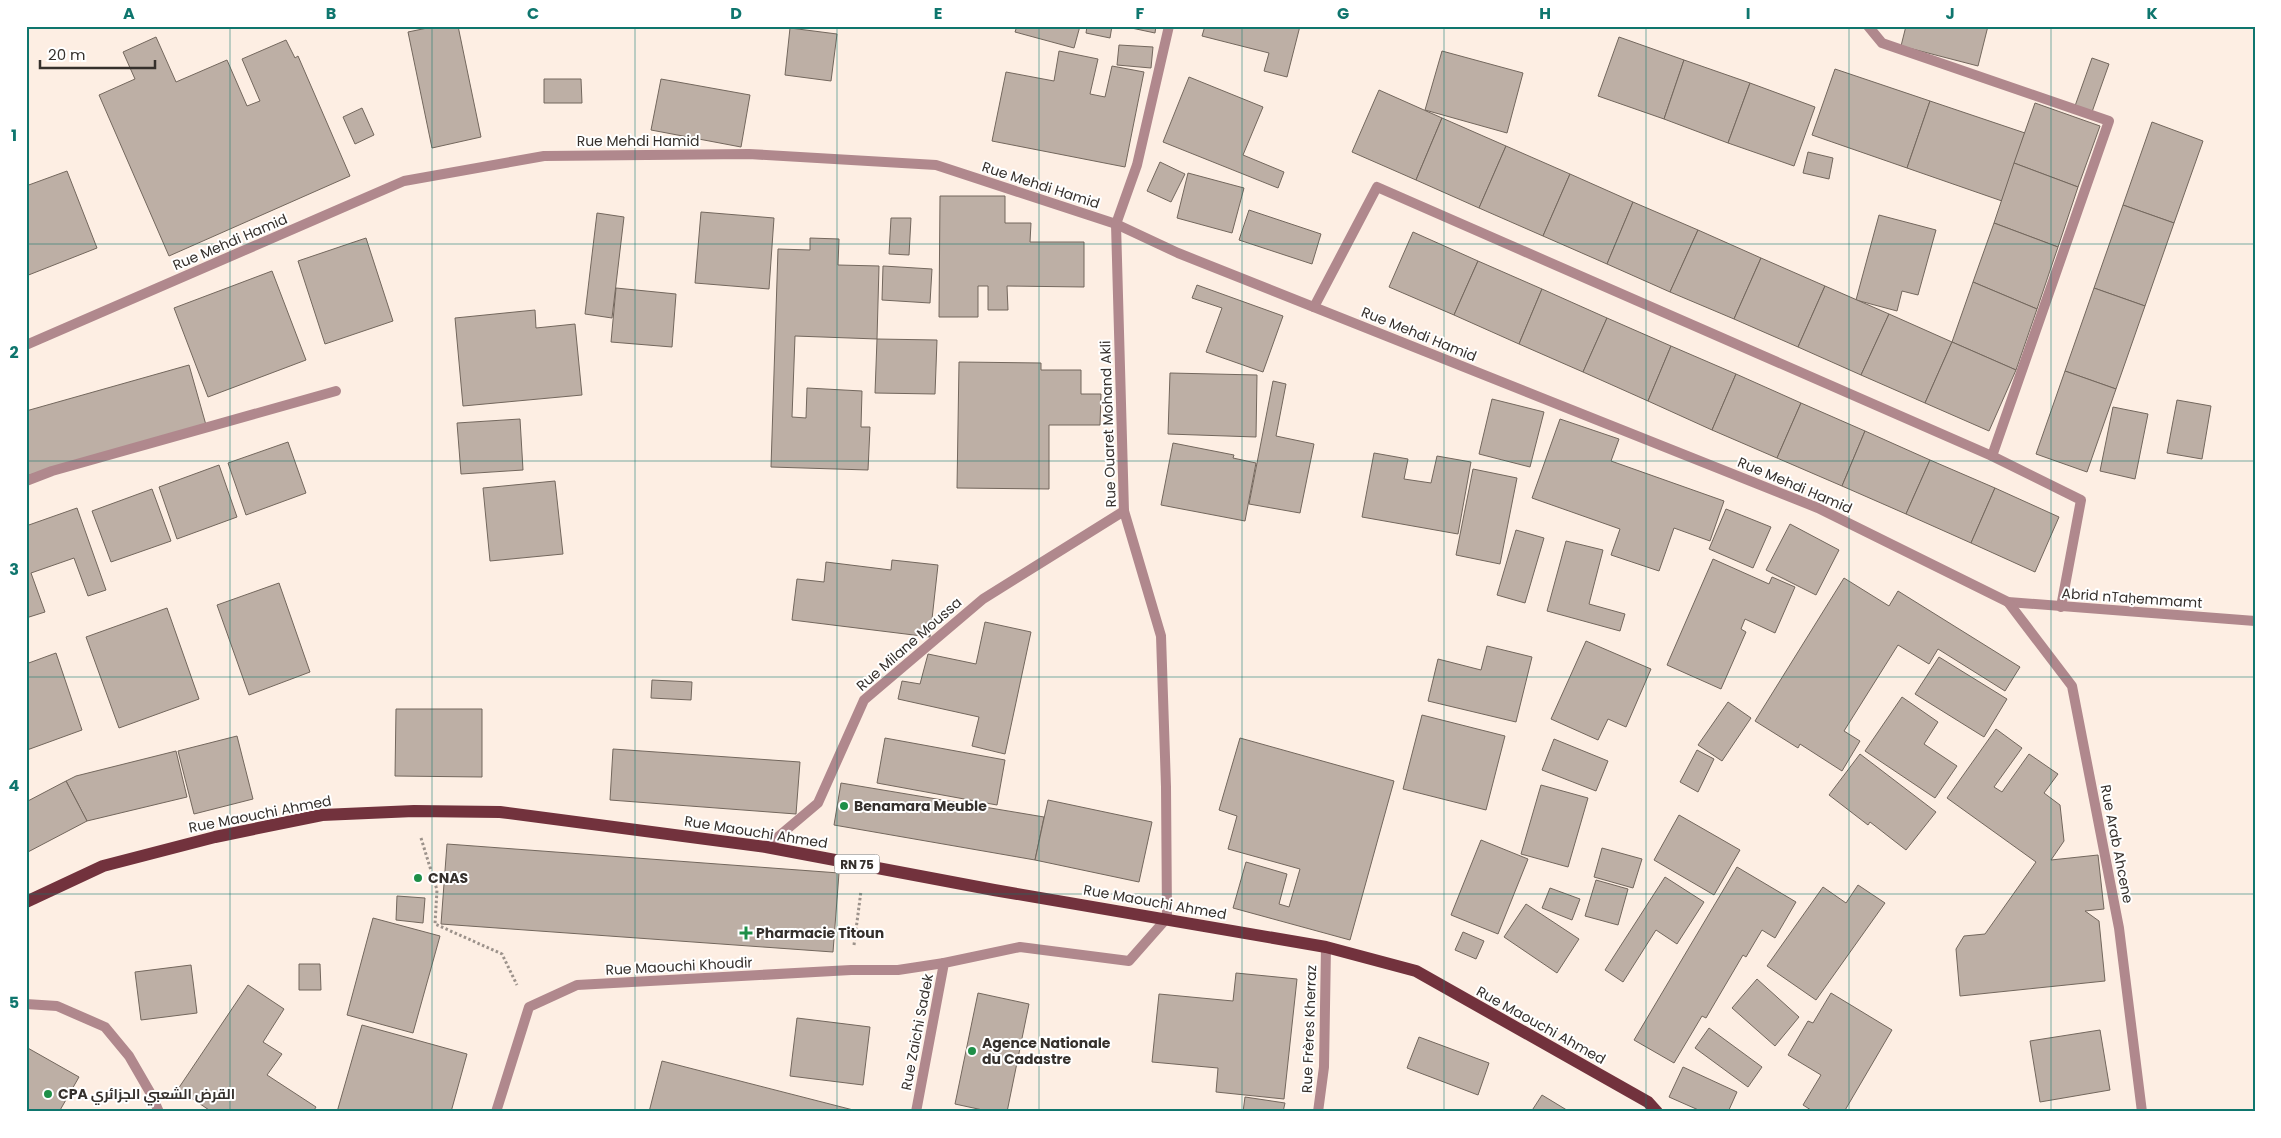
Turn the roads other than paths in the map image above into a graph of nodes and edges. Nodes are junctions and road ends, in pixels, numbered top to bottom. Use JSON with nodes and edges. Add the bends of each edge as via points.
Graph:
{"nodes":[{"id":1,"x":1169,"y":26,"type":"edge"},
{"id":2,"x":1868,"y":26,"type":"edge"},
{"id":3,"x":1116,"y":224,"type":"junction"},
{"id":4,"x":1314,"y":307,"type":"junction"},
{"id":5,"x":26,"y":345,"type":"edge"},
{"id":6,"x":336,"y":390,"type":"dead end"},
{"id":7,"x":1992,"y":456,"type":"junction"},
{"id":8,"x":26,"y":481,"type":"edge"},
{"id":9,"x":1124,"y":511,"type":"junction"},
{"id":10,"x":2008,"y":602,"type":"junction"},
{"id":11,"x":2061,"y":607,"type":"junction"},
{"id":12,"x":2255,"y":622,"type":"edge"},
{"id":13,"x":766,"y":847,"type":"junction"},
{"id":14,"x":26,"y":902,"type":"edge"},
{"id":15,"x":1167,"y":918,"type":"junction"},
{"id":16,"x":1326,"y":947,"type":"junction"},
{"id":17,"x":944,"y":963,"type":"junction"},
{"id":18,"x":26,"y":1004,"type":"edge"},
{"id":19,"x":158,"y":1112,"type":"edge"},
{"id":20,"x":496,"y":1112,"type":"edge"},
{"id":21,"x":916,"y":1112,"type":"edge"},
{"id":22,"x":1318,"y":1112,"type":"edge"},
{"id":23,"x":1657,"y":1112,"type":"edge"},
{"id":24,"x":2142,"y":1112,"type":"edge"}],
"edges":[{"from":1,"to":3,"type":"street","via":[[1137,165]]},
{"from":2,"to":7,"type":"street","via":[[1882,43],[2109,121]]},
{"from":3,"to":4,"type":"street","name":"Rue Mehdi Hamid","via":[[1178,253]]},
{"from":3,"to":5,"type":"street","name":"Rue Mehdi Hamid","via":[[936,165],[749,154],[544,156],[404,181]]},
{"from":3,"to":9,"type":"street","name":"Rue Ouaret Mohand Akli"},
{"from":4,"to":7,"type":"street","via":[[1377,187]]},
{"from":4,"to":10,"type":"street","name":"Rue Mehdi Hamid","via":[[1818,508]]},
{"from":6,"to":8,"type":"street"},
{"from":7,"to":11,"type":"street","via":[[2081,500]]},
{"from":9,"to":13,"type":"street","name":"Rue Milane Moussa","via":[[983,599],[864,700],[818,803]]},
{"from":9,"to":15,"type":"street","name":"Rue Ouaret Mohand Akli","via":[[1161,636]]},
{"from":10,"to":11,"type":"street","name":"Abrid nTaḥemmamt"},
{"from":10,"to":24,"type":"street","name":"Rue Arab Ahcene","via":[[2072,686],[2119,928]]},
{"from":11,"to":12,"type":"street","name":"Abrid nTaḥemmamt"},
{"from":13,"to":14,"type":"main road","name":"Rue Maouchi Ahmed","number":"RN 75","via":[[500,812],[414,810],[322,815],[215,837],[103,866]]},
{"from":13,"to":15,"type":"main road","name":"Rue Maouchi Ahmed","number":"RN 75","via":[[994,890]]},
{"from":15,"to":16,"type":"main road","name":"Rue Maouchi Ahmed","number":"RN 75"},
{"from":15,"to":17,"type":"street","name":"Rue Zaichi Sadek","via":[[1129,961],[1020,947]]},
{"from":16,"to":22,"type":"street","name":"Rue Frères Kherraz","via":[[1324,1067]]},
{"from":16,"to":23,"type":"main road","name":"Rue Maouchi Ahmed","number":"RN 75","via":[[1416,972],[1648,1102]]},
{"from":17,"to":20,"type":"street","name":"Rue Maouchi Khoudir","via":[[898,970],[577,985],[529,1008]]},
{"from":17,"to":21,"type":"street","name":"Rue Zaichi Sadek"},
{"from":18,"to":19,"type":"street","via":[[57,1006],[105,1027],[129,1056]]}]}
